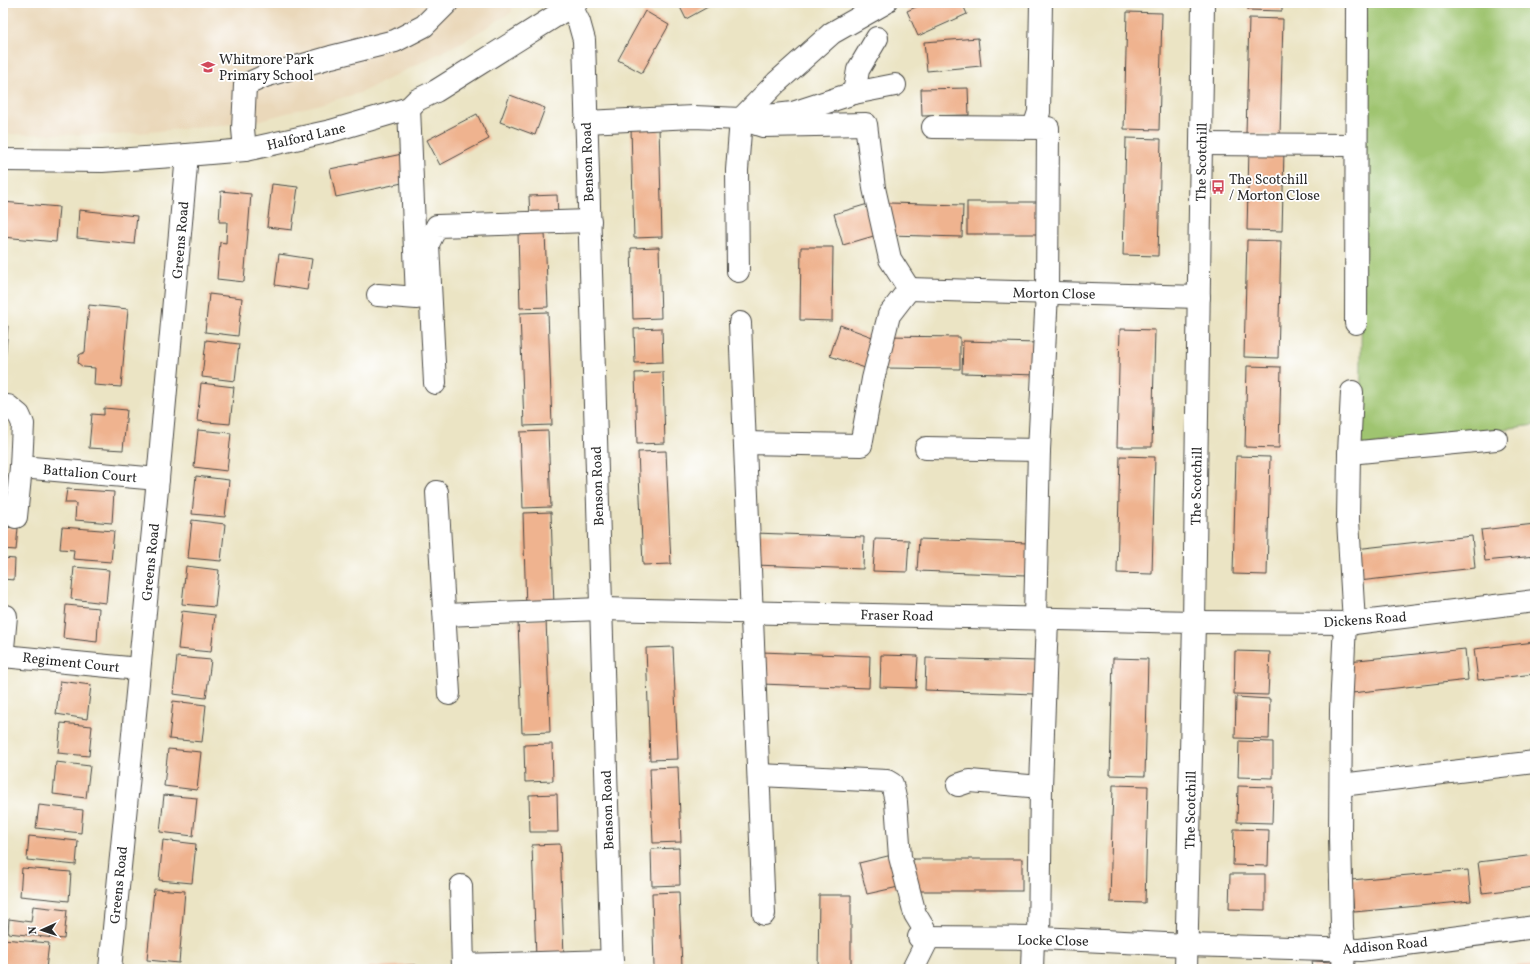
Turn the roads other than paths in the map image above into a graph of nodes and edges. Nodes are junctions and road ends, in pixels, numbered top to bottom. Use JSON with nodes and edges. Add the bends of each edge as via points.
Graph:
{"nodes":[{"id":1,"x":447,"y":3,"type":"edge"},
{"id":2,"x":885,"y":3,"type":"edge"},
{"id":3,"x":1041,"y":3,"type":"edge"},
{"id":4,"x":1203,"y":3,"type":"edge"},
{"id":5,"x":1356,"y":3,"type":"edge"},
{"id":6,"x":574,"y":4,"type":"edge"},
{"id":7,"x":877,"y":38,"type":"dead end"},
{"id":8,"x":895,"y":85,"type":"dead end"},
{"id":9,"x":854,"y":93,"type":"junction"},
{"id":10,"x":409,"y":108,"type":"junction"},
{"id":11,"x":741,"y":119,"type":"junction"},
{"id":12,"x":585,"y":122,"type":"junction"},
{"id":13,"x":933,"y":127,"type":"dead end"},
{"id":14,"x":1034,"y":127,"type":"junction"},
{"id":15,"x":1202,"y":144,"type":"junction"},
{"id":16,"x":1355,"y":145,"type":"junction"},
{"id":17,"x":244,"y":150,"type":"junction"},
{"id":18,"x":187,"y":155,"type":"junction"},
{"id":19,"x":3,"y":160,"type":"edge"},
{"id":20,"x":590,"y":221,"type":"junction"},
{"id":21,"x":738,"y":271,"type":"dead end"},
{"id":22,"x":909,"y":289,"type":"junction"},
{"id":23,"x":1047,"y":293,"type":"junction"},
{"id":24,"x":378,"y":295,"type":"dead end"},
{"id":25,"x":1199,"y":296,"type":"junction"},
{"id":26,"x":740,"y":323,"type":"dead end"},
{"id":27,"x":1356,"y":323,"type":"dead end"},
{"id":28,"x":435,"y":383,"type":"dead end"},
{"id":29,"x":1352,"y":392,"type":"dead end"},
{"id":30,"x":8,"y":406,"type":"dead end"},
{"id":31,"x":1496,"y":439,"type":"dead end"},
{"id":32,"x":745,"y":443,"type":"junction"},
{"id":33,"x":926,"y":448,"type":"dead end"},
{"id":34,"x":1039,"y":450,"type":"junction"},
{"id":35,"x":1349,"y":453,"type":"junction"},
{"id":36,"x":21,"y":467,"type":"junction"},
{"id":37,"x":158,"y":479,"type":"junction"},
{"id":38,"x":437,"y":492,"type":"dead end"},
{"id":39,"x":16,"y":517,"type":"dead end"},
{"id":40,"x":1535,"y":601,"type":"edge"},
{"id":41,"x":600,"y":609,"type":"junction"},
{"id":42,"x":752,"y":612,"type":"junction"},
{"id":43,"x":445,"y":615,"type":"junction"},
{"id":44,"x":6,"y":616,"type":"dead end"},
{"id":45,"x":1041,"y":618,"type":"junction"},
{"id":46,"x":1194,"y":622,"type":"junction"},
{"id":47,"x":1349,"y":623,"type":"junction"},
{"id":48,"x":3,"y":648,"type":"edge"},
{"id":49,"x":3,"y":656,"type":"edge"},
{"id":50,"x":140,"y":669,"type":"junction"},
{"id":51,"x":449,"y":694,"type":"dead end"},
{"id":52,"x":1535,"y":762,"type":"edge"},
{"id":53,"x":759,"y":775,"type":"junction"},
{"id":54,"x":958,"y":785,"type":"dead end"},
{"id":55,"x":1341,"y":785,"type":"junction"},
{"id":56,"x":1040,"y":787,"type":"junction"},
{"id":57,"x":461,"y":886,"type":"dead end"},
{"id":58,"x":764,"y":914,"type":"dead end"},
{"id":59,"x":1535,"y":927,"type":"edge"},
{"id":60,"x":924,"y":937,"type":"junction"},
{"id":61,"x":1036,"y":939,"type":"junction"},
{"id":62,"x":1186,"y":945,"type":"junction"},
{"id":63,"x":1343,"y":959,"type":"edge"},
{"id":64,"x":612,"y":965,"type":"edge"},
{"id":65,"x":463,"y":967,"type":"edge"},
{"id":66,"x":110,"y":969,"type":"edge"},
{"id":67,"x":913,"y":969,"type":"edge"},
{"id":68,"x":1032,"y":969,"type":"edge"},
{"id":69,"x":1186,"y":969,"type":"edge"}],
"edges":[{"from":1,"to":17,"type":"street","via":[[424,26],[395,41],[272,74],[245,85]]},
{"from":2,"to":11,"type":"street","via":[[832,33],[777,82]]},
{"from":3,"to":14,"type":"street","via":[[1039,112]]},
{"from":4,"to":15,"type":"street","name":"The Scotchill"},
{"from":5,"to":16,"type":"street"},
{"from":6,"to":10,"type":"street","name":"Halford Lane","via":[[436,91],[417,100]]},
{"from":6,"to":12,"type":"street","name":"Benson Road","via":[[584,40]]},
{"from":7,"to":9,"type":"street","via":[[858,70]]},
{"from":8,"to":9,"type":"street"},
{"from":9,"to":11,"type":"street","via":[[793,113]]},
{"from":10,"to":17,"type":"street","name":"Halford Lane","via":[[331,131]]},
{"from":10,"to":24,"type":"street","via":[[417,298]]},
{"from":11,"to":12,"type":"street","via":[[694,117]]},
{"from":11,"to":21,"type":"street","via":[[737,170]]},
{"from":11,"to":22,"type":"street","via":[[763,126],[866,124],[874,188],[890,259]]},
{"from":12,"to":20,"type":"street","name":"Benson Road"},
{"from":13,"to":14,"type":"street"},
{"from":14,"to":23,"type":"street","via":[[1048,128]]},
{"from":15,"to":16,"type":"street"},
{"from":15,"to":25,"type":"street","name":"The Scotchill"},
{"from":16,"to":27,"type":"street"},
{"from":17,"to":18,"type":"street","name":"Halford Lane"},
{"from":18,"to":19,"type":"street","name":"Halford Lane","via":[[102,161]]},
{"from":18,"to":37,"type":"street","name":"Greens Road"},
{"from":20,"to":28,"type":"street","via":[[437,226],[428,244]]},
{"from":20,"to":41,"type":"street","name":"Benson Road"},
{"from":22,"to":23,"type":"street","name":"Morton Close"},
{"from":22,"to":32,"type":"street","via":[[889,315],[861,445]]},
{"from":23,"to":25,"type":"street","name":"Morton Close"},
{"from":23,"to":34,"type":"street"},
{"from":25,"to":46,"type":"street","name":"The Scotchill"},
{"from":26,"to":32,"type":"street"},
{"from":29,"to":35,"type":"street"},
{"from":30,"to":36,"type":"street","via":[[19,415],[23,424]]},
{"from":31,"to":35,"type":"street"},
{"from":32,"to":42,"type":"street"},
{"from":33,"to":34,"type":"street"},
{"from":34,"to":45,"type":"street"},
{"from":35,"to":47,"type":"street"},
{"from":36,"to":37,"type":"street","name":"Battalion Court"},
{"from":36,"to":39,"type":"street"},
{"from":37,"to":50,"type":"street","name":"Greens Road"},
{"from":38,"to":43,"type":"street"},
{"from":40,"to":47,"type":"street","name":"Dickens Road"},
{"from":41,"to":42,"type":"street","name":"Fraser Road"},
{"from":41,"to":43,"type":"street","name":"Fraser Road"},
{"from":41,"to":64,"type":"street","name":"Benson Road"},
{"from":42,"to":45,"type":"street","name":"Fraser Road"},
{"from":42,"to":53,"type":"street"},
{"from":43,"to":51,"type":"street"},
{"from":44,"to":48,"type":"street","name":"Regiment Court"},
{"from":45,"to":46,"type":"street","name":"Fraser Road"},
{"from":45,"to":56,"type":"street"},
{"from":46,"to":47,"type":"street","name":"Dickens Road"},
{"from":46,"to":62,"type":"street","name":"The Scotchill"},
{"from":47,"to":55,"type":"street","via":[[1341,710]]},
{"from":49,"to":50,"type":"street","name":"Regiment Court"},
{"from":50,"to":66,"type":"street","name":"Greens Road"},
{"from":52,"to":55,"type":"street"},
{"from":53,"to":58,"type":"street"},
{"from":53,"to":60,"type":"street","via":[[887,781],[892,784],[896,802],[900,857],[915,914]]},
{"from":54,"to":56,"type":"street","via":[[970,781]]},
{"from":55,"to":63,"type":"street"},
{"from":56,"to":61,"type":"street"},
{"from":57,"to":65,"type":"street"},
{"from":59,"to":63,"type":"street","name":"Addison Road","via":[[1360,950]]},
{"from":60,"to":61,"type":"street","name":"Locke Close"},
{"from":60,"to":67,"type":"street"},
{"from":61,"to":62,"type":"street","name":"Locke Close"},
{"from":61,"to":68,"type":"street"},
{"from":62,"to":63,"type":"street","name":"Addison Road"},
{"from":62,"to":69,"type":"street","name":"The Scotchill"},
{"from":64,"to":65,"type":"street"}]}
